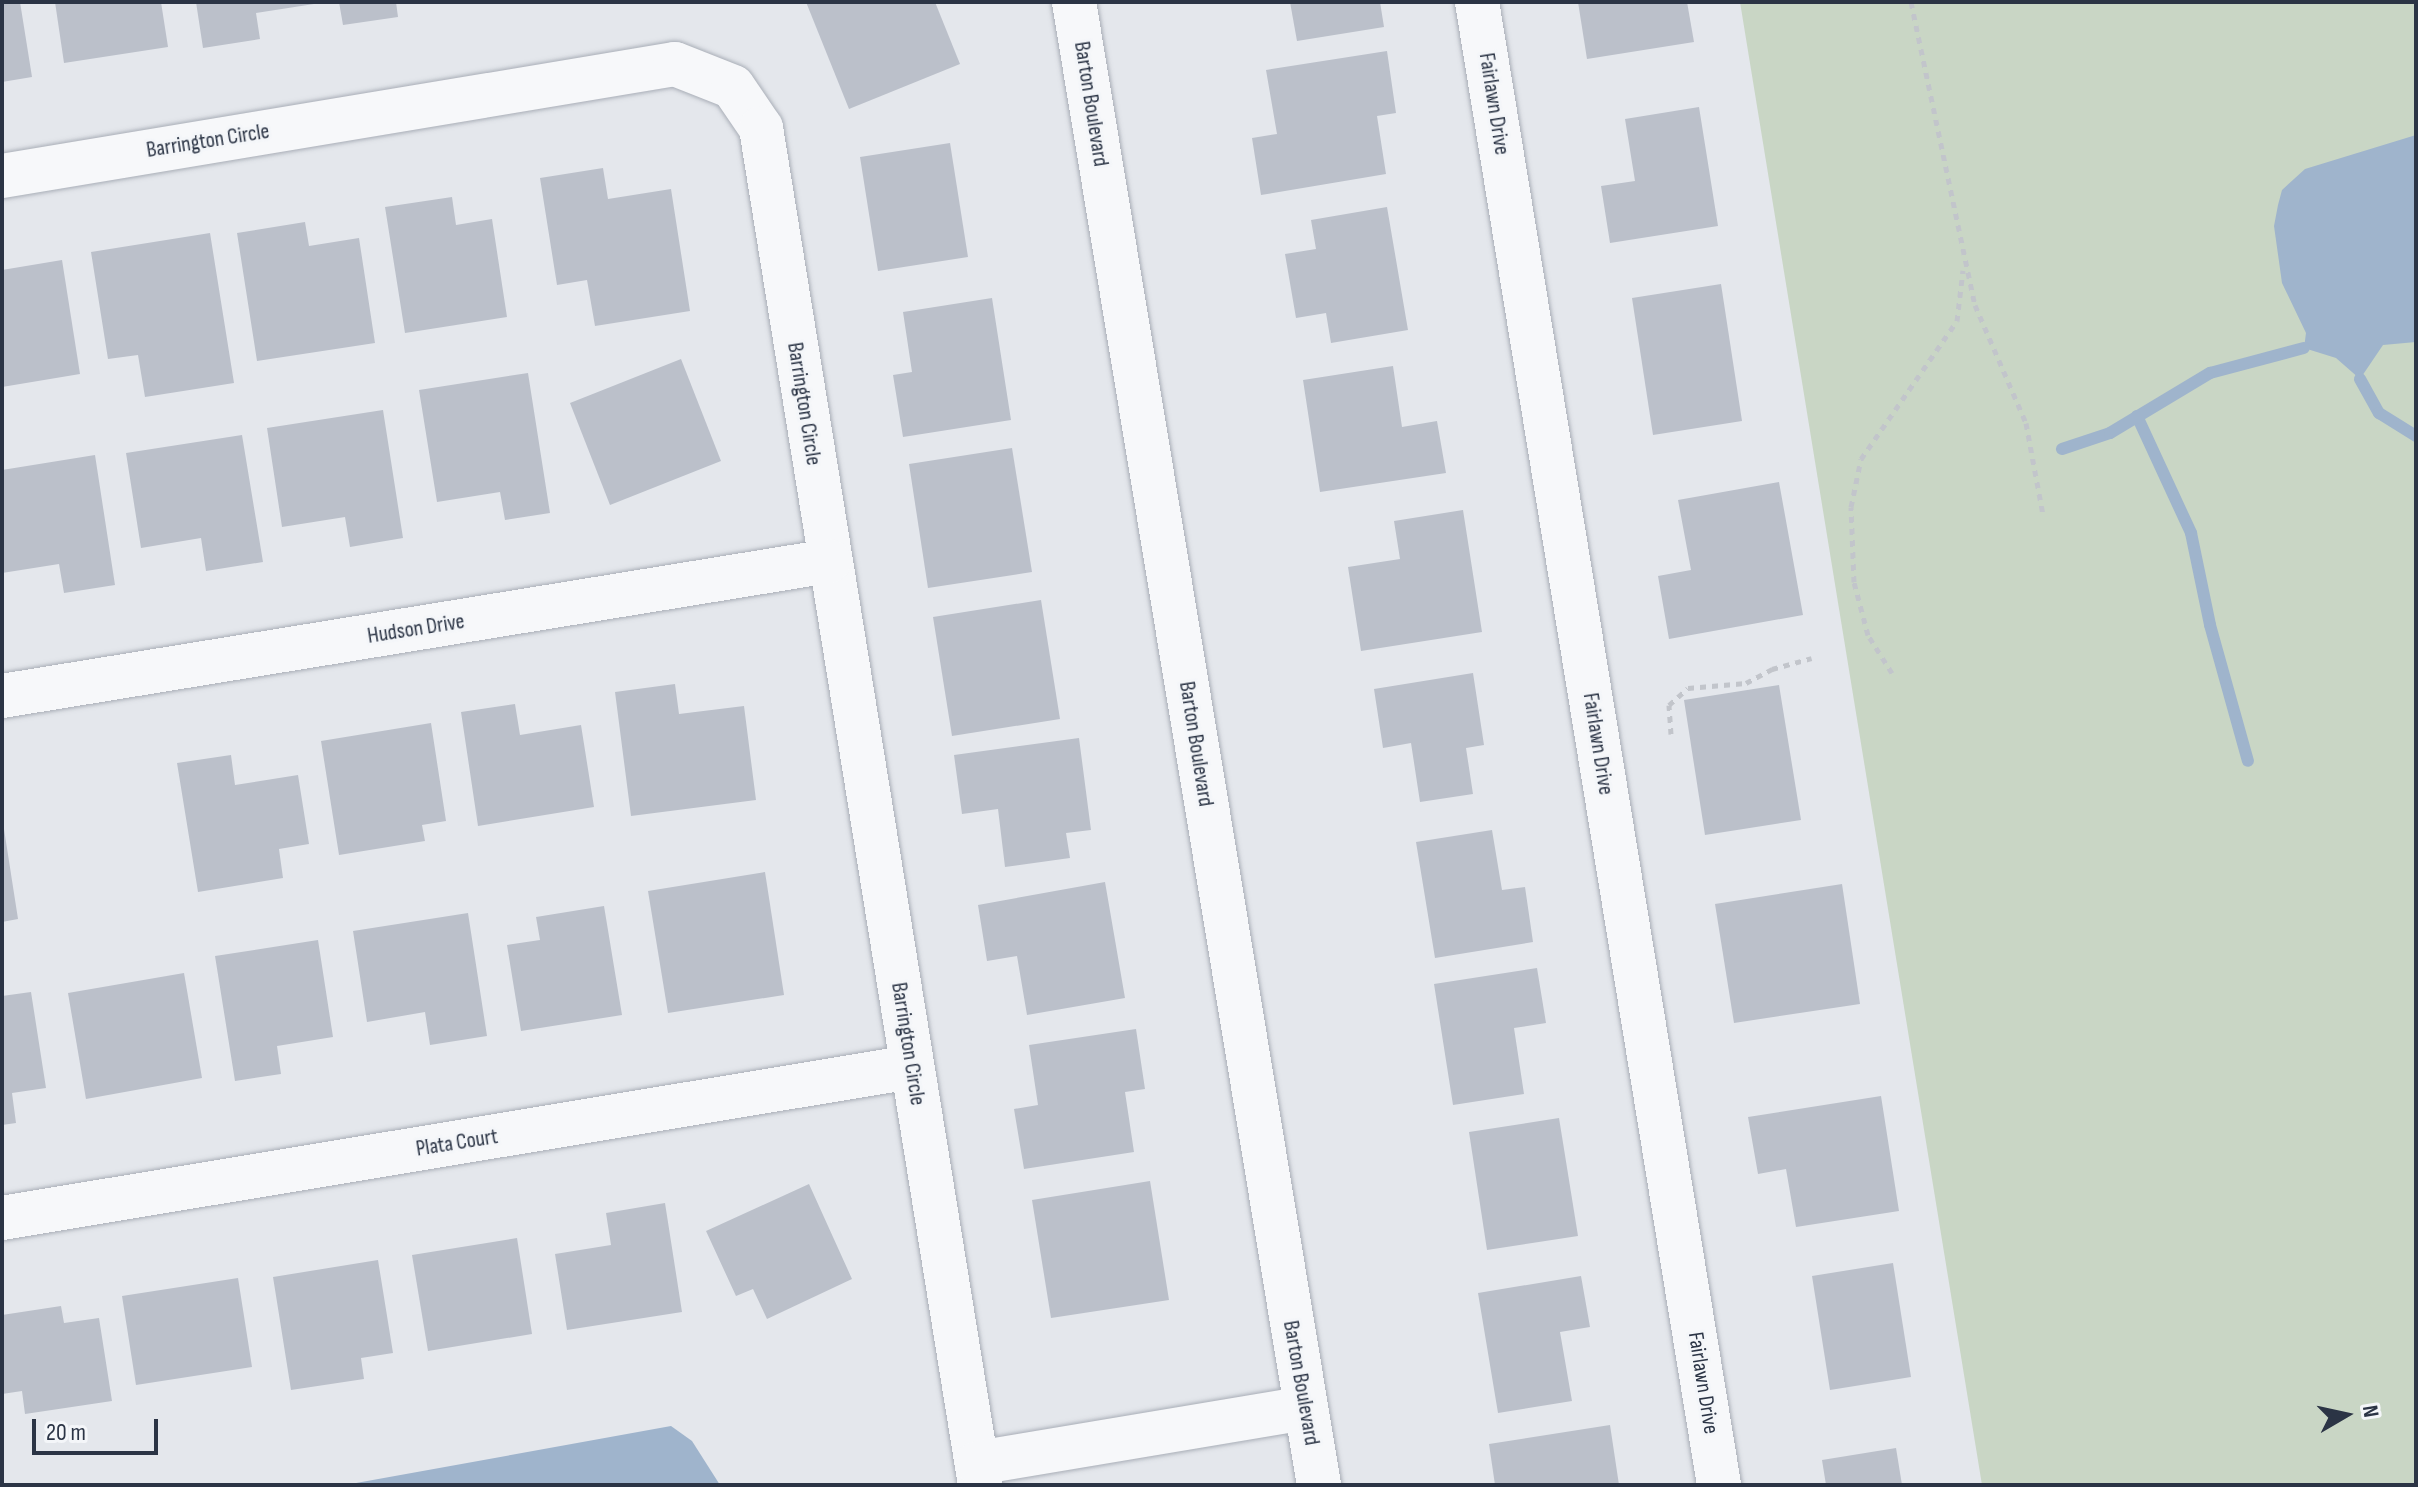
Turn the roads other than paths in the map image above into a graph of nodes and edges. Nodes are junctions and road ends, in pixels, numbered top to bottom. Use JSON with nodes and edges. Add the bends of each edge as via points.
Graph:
{"nodes":[{"id":1,"x":1074,"y":2,"type":"edge"},
{"id":2,"x":1477,"y":2,"type":"edge"},
{"id":3,"x":2,"y":176,"type":"edge"},
{"id":4,"x":829,"y":561,"type":"junction"},
{"id":5,"x":2,"y":696,"type":"edge"},
{"id":6,"x":911,"y":1067,"type":"junction"},
{"id":7,"x":2,"y":1218,"type":"edge"},
{"id":8,"x":1305,"y":1408,"type":"junction"},
{"id":9,"x":979,"y":1474,"type":"edge"},
{"id":10,"x":1319,"y":1485,"type":"edge"},
{"id":11,"x":1719,"y":1485,"type":"edge"}],
"edges":[{"from":1,"to":8,"type":"street","name":"Barton Boulevard"},
{"from":2,"to":11,"type":"street","name":"Fairlawn Drive"},
{"from":3,"to":4,"type":"street","name":"Barrington Circle","via":[[675,64],[733,87],[761,128]]},
{"from":4,"to":5,"type":"street","name":"Hudson Drive"},
{"from":4,"to":6,"type":"street","name":"Barrington Circle"},
{"from":6,"to":7,"type":"street","name":"Plata Court"},
{"from":6,"to":9,"type":"street","name":"Barrington Circle"},
{"from":8,"to":9,"type":"street","name":"Barrington Circle"},
{"from":8,"to":10,"type":"street","name":"Barton Boulevard"}]}
